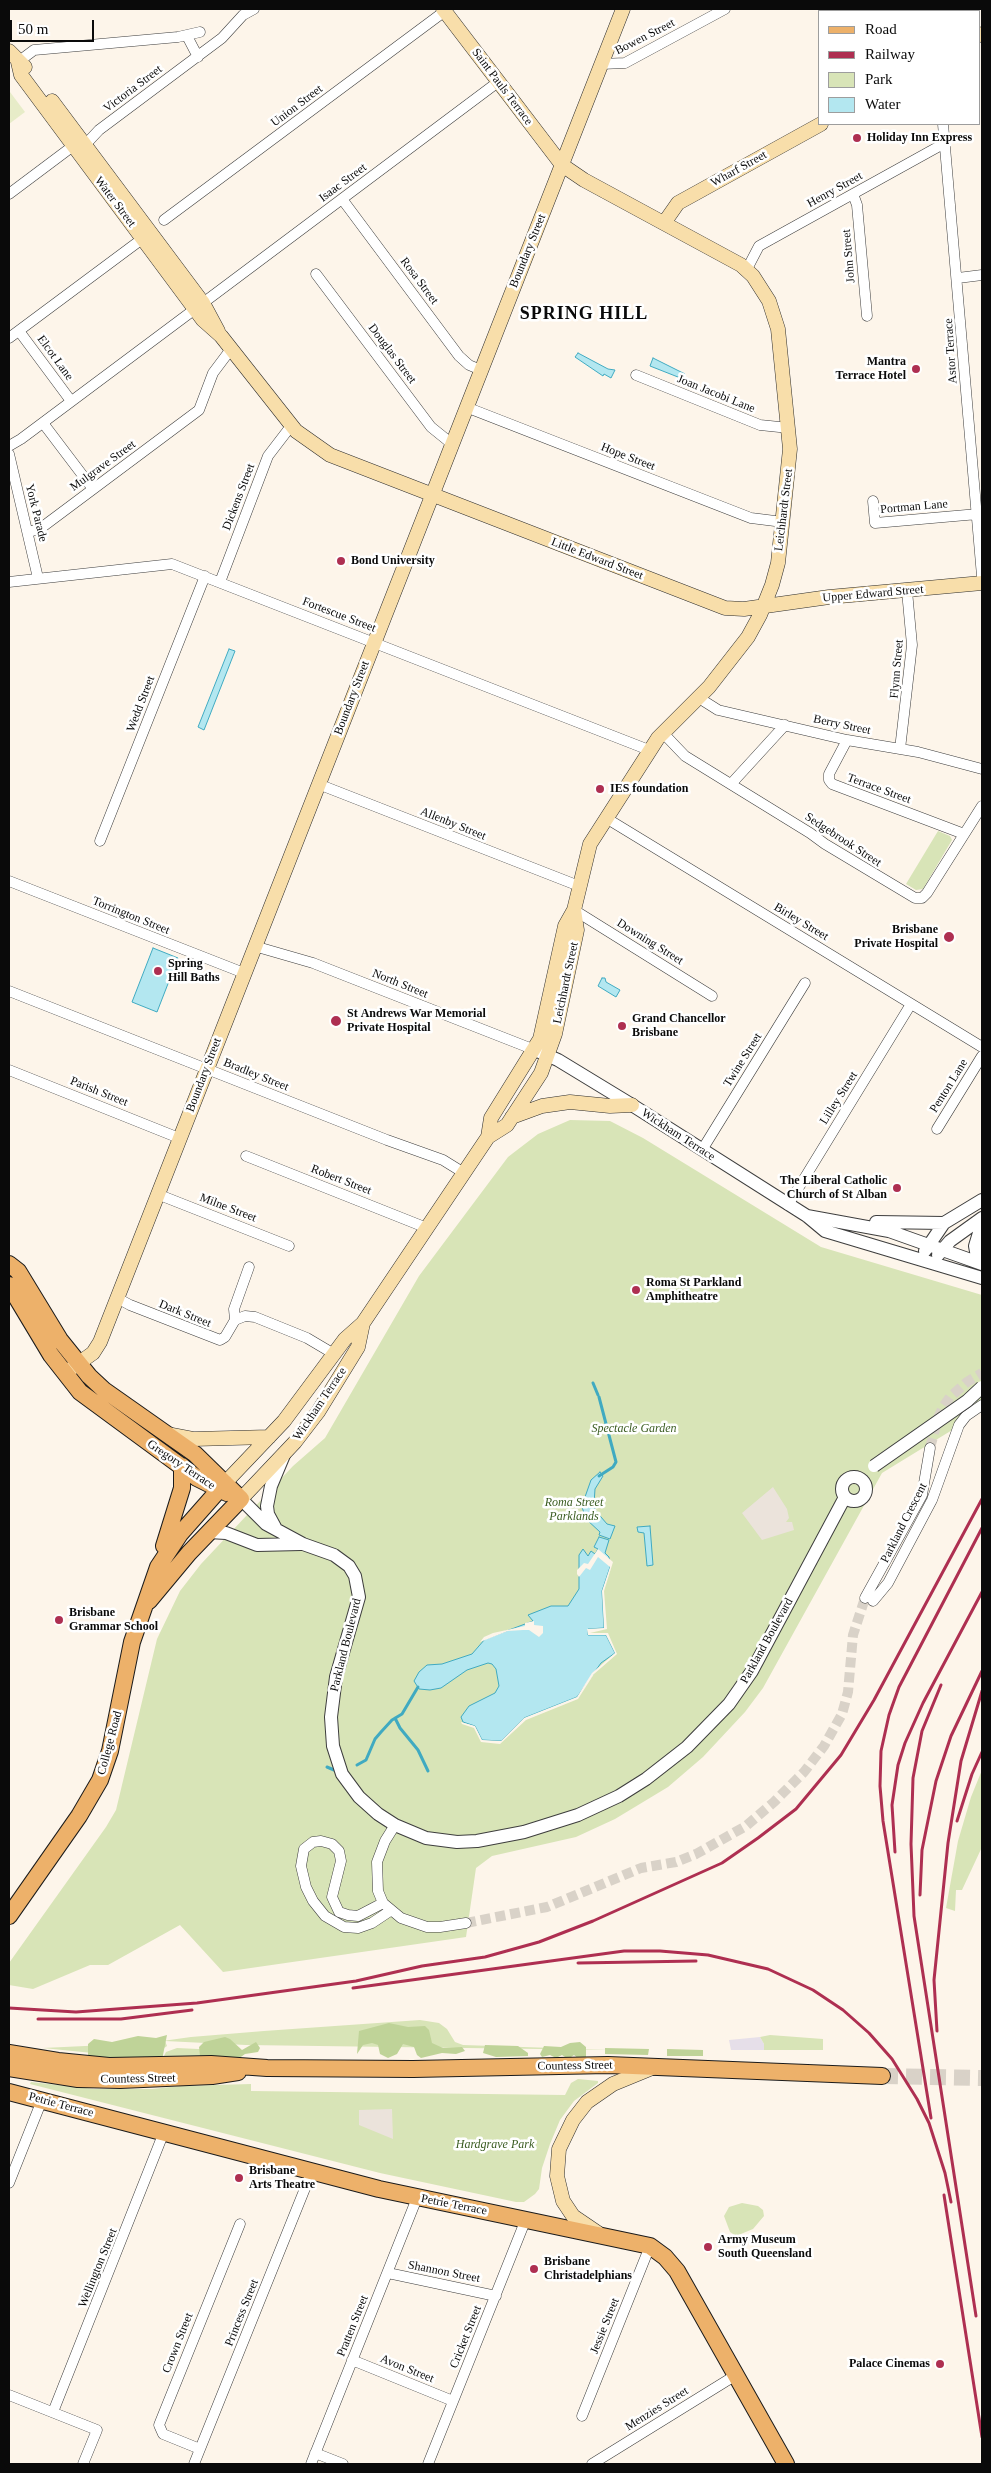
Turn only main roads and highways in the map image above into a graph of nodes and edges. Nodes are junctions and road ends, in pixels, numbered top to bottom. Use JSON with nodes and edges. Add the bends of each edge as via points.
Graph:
{"nodes":[{"id":1,"x":623,"y":9,"type":"edge"},
{"id":2,"x":444,"y":10,"type":"edge"},
{"id":3,"x":9,"y":50,"type":"edge"},
{"id":4,"x":819,"y":125,"type":"edge"},
{"id":5,"x":79,"y":145,"type":"junction"},
{"id":6,"x":562,"y":165,"type":"junction"},
{"id":7,"x":664,"y":223,"type":"junction"},
{"id":8,"x":199,"y":306,"type":"junction"},
{"id":9,"x":432,"y":495,"type":"junction"},
{"id":10,"x":982,"y":583,"type":"edge"},
{"id":11,"x":764,"y":606,"type":"junction"},
{"id":12,"x":574,"y":910,"type":"junction"},
{"id":13,"x":535,"y":1050,"type":"joint"},
{"id":14,"x":549,"y":1056,"type":"joint"},
{"id":15,"x":632,"y":1105,"type":"road end"},
{"id":16,"x":512,"y":1117,"type":"junction"},
{"id":17,"x":488,"y":1137,"type":"junction"},
{"id":18,"x":9,"y":1264,"type":"edge"},
{"id":19,"x":9,"y":1285,"type":"edge"},
{"id":20,"x":363,"y":1323,"type":"junction"},
{"id":21,"x":78,"y":1364,"type":"junction"},
{"id":22,"x":64,"y":1373,"type":"junction"},
{"id":23,"x":164,"y":1433,"type":"junction"},
{"id":24,"x":269,"y":1437,"type":"junction"},
{"id":25,"x":182,"y":1466,"type":"junction"},
{"id":26,"x":222,"y":1486,"type":"junction"},
{"id":27,"x":241,"y":1499,"type":"junction"},
{"id":28,"x":158,"y":1567,"type":"junction"},
{"id":29,"x":144,"y":1606,"type":"junction"},
{"id":30,"x":9,"y":1916,"type":"edge"},
{"id":31,"x":9,"y":2053,"type":"edge"},
{"id":32,"x":658,"y":2067,"type":"junction"},
{"id":33,"x":9,"y":2068,"type":"edge"},
{"id":34,"x":267,"y":2068,"type":"junction"},
{"id":35,"x":882,"y":2076,"type":"tunnel mouth"},
{"id":36,"x":9,"y":2092,"type":"edge"},
{"id":37,"x":601,"y":2235,"type":"junction"},
{"id":38,"x":786,"y":2464,"type":"edge"}],
"edges":[{"from":1,"to":6,"type":"main road","name":"Boundary Street"},
{"from":2,"to":6,"type":"main road","name":"Saint Pauls Terrace"},
{"from":3,"to":5,"type":"main road","name":"Water Street","via":[[28,70]]},
{"from":4,"to":7,"type":"main road","name":"Wharf Street","via":[[678,203]]},
{"from":5,"to":8,"type":"main road","name":"Water Street"},
{"from":5,"to":8,"type":"main road","name":"Water Street","via":[[142,239]]},
{"from":6,"to":7,"type":"main road","name":"Leichhardt Street"},
{"from":6,"to":9,"type":"main road","name":"Boundary Street"},
{"from":7,"to":11,"type":"main road","name":"Leichhardt Street","via":[[747,269],[761,287],[774,314],[781,345],[790,468],[775,576]]},
{"from":8,"to":9,"type":"main road","name":"Water Street","via":[[302,437],[330,454]]},
{"from":9,"to":11,"type":"main road","name":"Little Edward Street","via":[[719,606],[739,609]]},
{"from":9,"to":21,"type":"main road","name":"Boundary Street","via":[[117,1298],[94,1353]]},
{"from":10,"to":11,"type":"main road","name":"Upper Edward Street"},
{"from":11,"to":12,"type":"main road","name":"Leichhardt Street","via":[[748,637],[699,698],[663,733],[606,818],[590,844]]},
{"from":12,"to":13,"type":"main road","name":"Leichhardt Street","via":[[565,926],[544,1026]]},
{"from":12,"to":14,"type":"main road","name":"Leichhardt Street","via":[[577,930]]},
{"from":13,"to":17,"type":"main road","name":"Wickham Terrace","via":[[491,1118]]},
{"from":14,"to":16,"type":"main road","name":"Wickham Terrace"},
{"from":15,"to":16,"type":"main road","via":[[570,1102],[542,1106]]},
{"from":16,"to":17,"type":"main road","name":"Wickham Terrace","via":[[507,1125]]},
{"from":17,"to":20,"type":"main road","name":"Wickham Terrace"},
{"from":18,"to":21,"type":"main road","name":"Gregory Terrace","via":[[18,1271]]},
{"from":19,"to":22,"type":"main road","name":"Gregory Terrace"},
{"from":20,"to":24,"type":"main road","name":"Wickham Terrace","via":[[345,1339],[299,1403]]},
{"from":20,"to":27,"type":"main road","name":"Wickham Terrace","via":[[358,1347],[318,1412]]},
{"from":21,"to":22,"type":"main road","name":"Boundary Street"},
{"from":21,"to":23,"type":"main road","name":"Gregory Terrace","via":[[104,1390]]},
{"from":22,"to":25,"type":"main road","name":"Gregory Terrace","via":[[104,1412]]},
{"from":23,"to":24,"type":"main road","via":[[194,1439]]},
{"from":23,"to":26,"type":"main road","name":"Gregory Terrace","via":[[195,1454]]},
{"from":24,"to":26,"type":"main road","name":"Wickham Terrace"},
{"from":25,"to":26,"type":"main road","name":"Gregory Terrace"},
{"from":25,"to":28,"type":"main road","via":[[182,1488]]},
{"from":26,"to":27,"type":"main road","name":"Gregory Terrace"},
{"from":26,"to":28,"type":"main road","name":"College Road","via":[[180,1534]]},
{"from":27,"to":29,"type":"main road","name":"College Road"},
{"from":28,"to":29,"type":"main road","name":"College Road"},
{"from":29,"to":30,"type":"main road","name":"College Road","via":[[132,1642],[110,1751],[100,1780],[88,1803]]},
{"from":31,"to":34,"type":"main road","name":"Countess Street","via":[[109,2066],[211,2064]]},
{"from":32,"to":34,"type":"main road","name":"Countess Street"},
{"from":32,"to":35,"type":"main road","name":"Countess Street"},
{"from":32,"to":37,"type":"main road","via":[[613,2084],[587,2102],[573,2120],[559,2148],[557,2176],[563,2202],[573,2216]]},
{"from":33,"to":34,"type":"main road","name":"Countess Street","via":[[78,2079],[120,2080],[212,2076]]},
{"from":36,"to":37,"type":"main road","name":"Petrie Terrace","via":[[418,2198]]},
{"from":37,"to":38,"type":"main road","name":"Petrie Terrace","via":[[650,2246],[677,2271]]}]}
